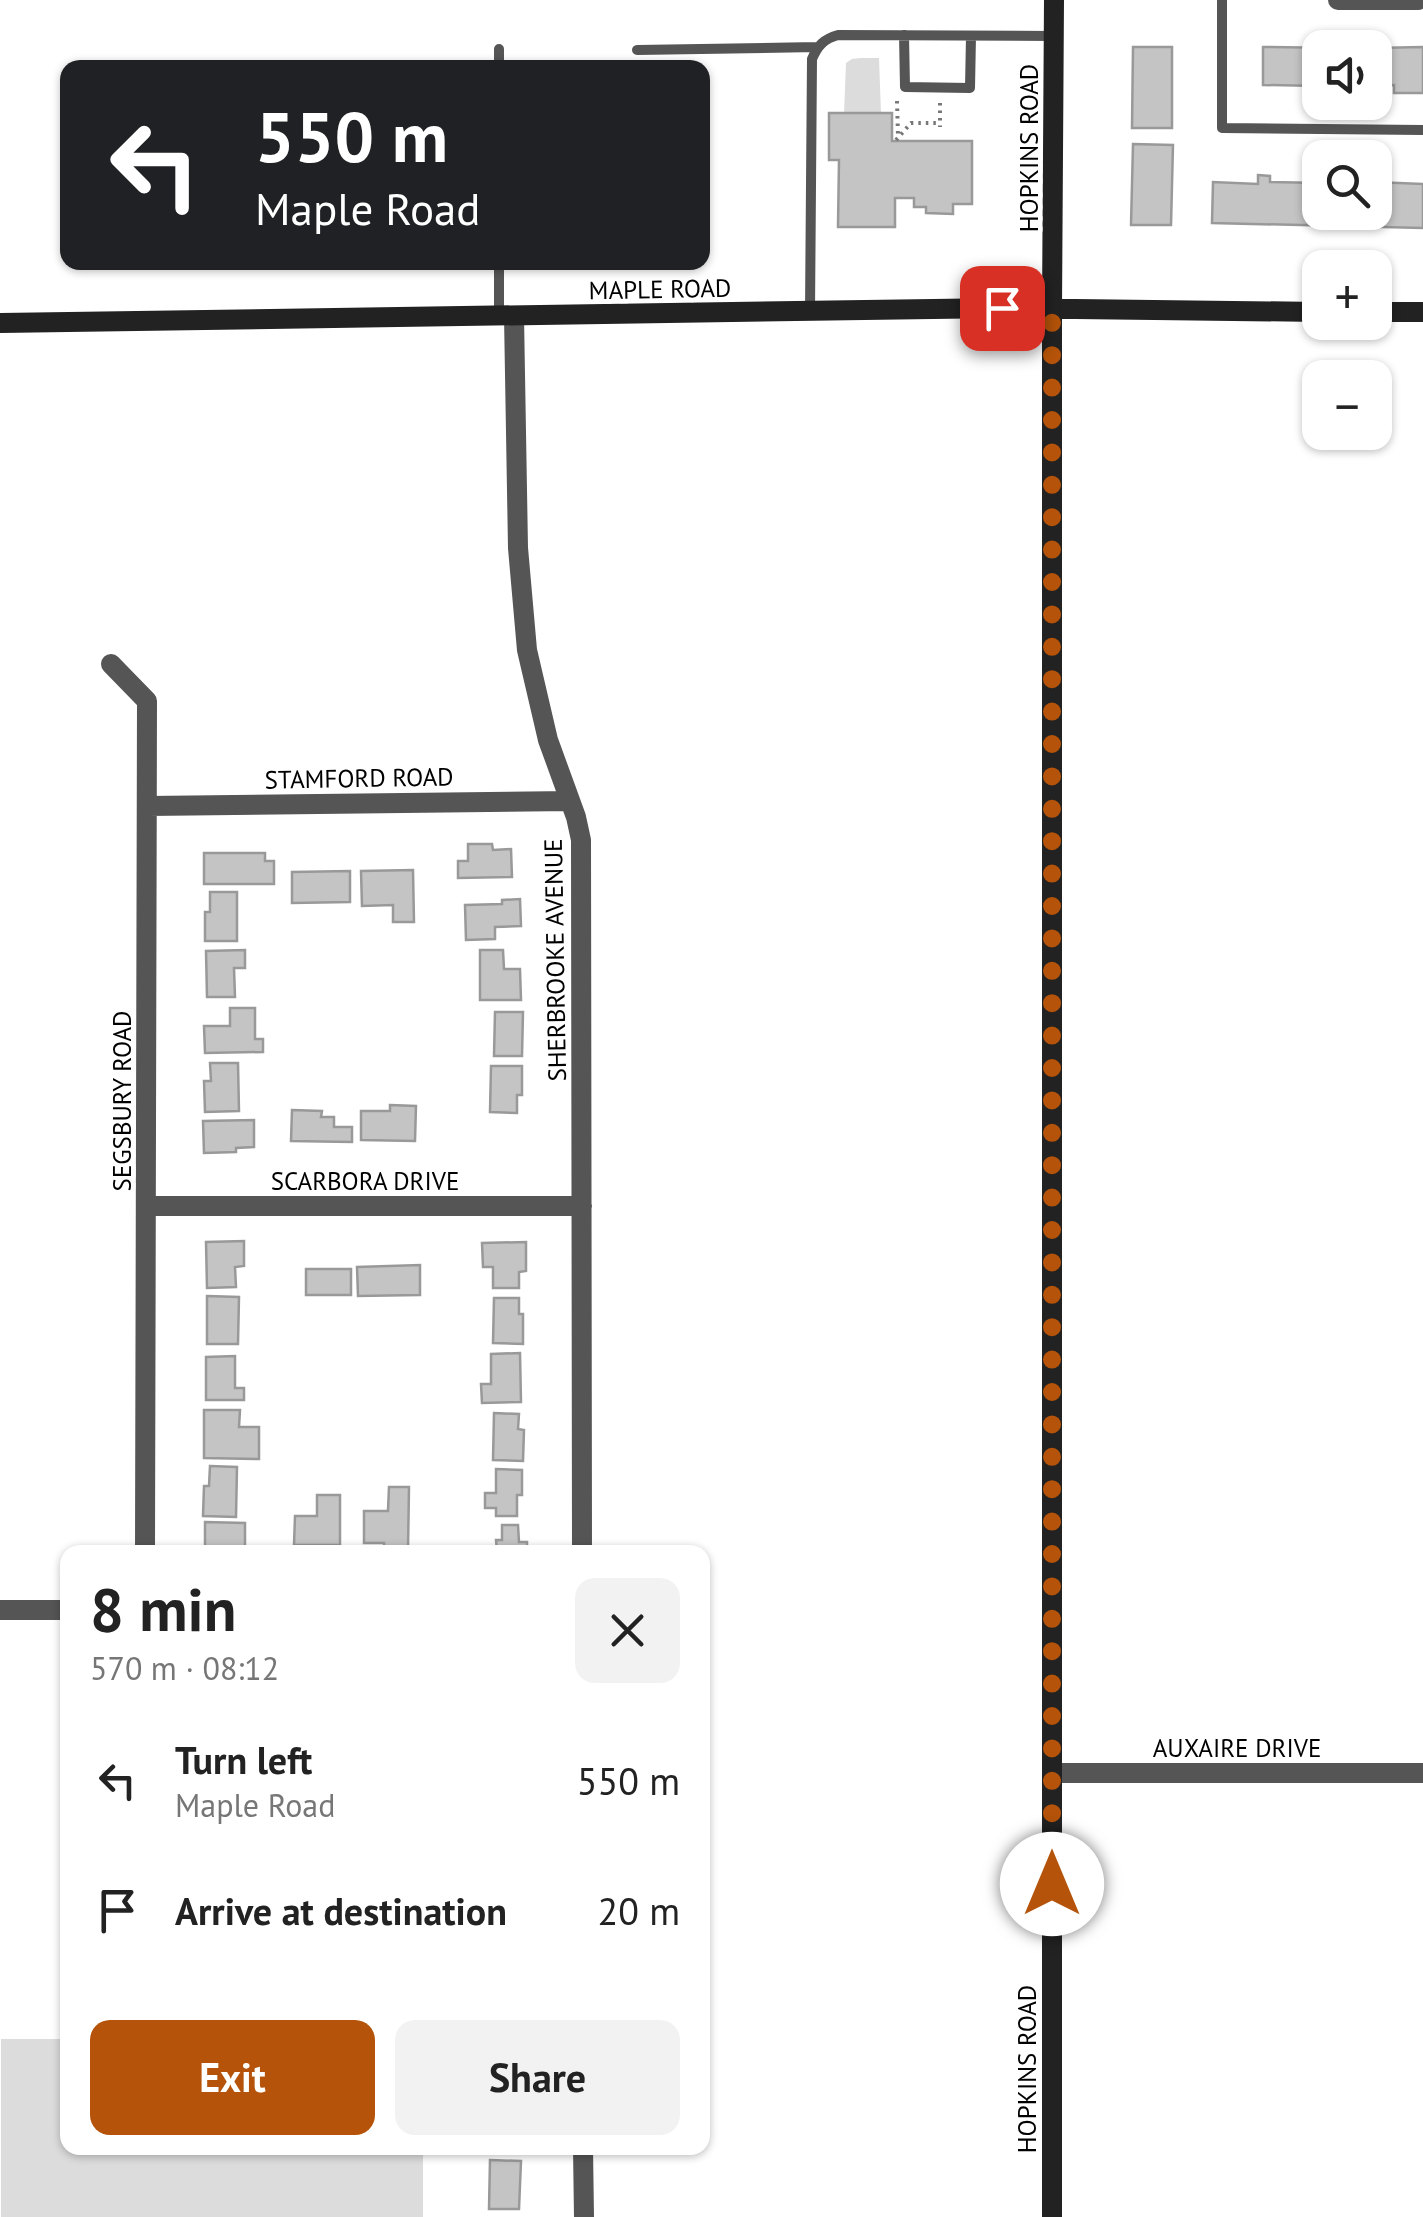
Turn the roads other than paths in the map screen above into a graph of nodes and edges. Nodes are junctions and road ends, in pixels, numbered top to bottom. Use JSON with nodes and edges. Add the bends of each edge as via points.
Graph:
{"nodes":[{"id":1,"x":1054,"y":0,"type":"edge"},
{"id":2,"x":1222,"y":0,"type":"edge"},
{"id":3,"x":1338,"y":0,"type":"edge"},
{"id":4,"x":1418,"y":0,"type":"edge"},
{"id":5,"x":904,"y":36,"type":"junction"},
{"id":6,"x":971,"y":36,"type":"junction"},
{"id":7,"x":1054,"y":36,"type":"junction"},
{"id":8,"x":817,"y":47,"type":"junction"},
{"id":9,"x":499,"y":49,"type":"dead end"},
{"id":10,"x":637,"y":50,"type":"dead end"},
{"id":11,"x":499,"y":60,"type":"edge"},
{"id":12,"x":1423,"y":130,"type":"edge"},
{"id":13,"x":500,"y":270,"type":"edge"},
{"id":14,"x":1052,"y":308,"type":"junction"},
{"id":15,"x":810,"y":311,"type":"junction"},
{"id":16,"x":1302,"y":312,"type":"edge"},
{"id":17,"x":1392,"y":312,"type":"edge"},
{"id":18,"x":1423,"y":312,"type":"edge"},
{"id":19,"x":506,"y":316,"type":"junction"},
{"id":20,"x":0,"y":322,"type":"edge"},
{"id":21,"x":110,"y":664,"type":"dead end"},
{"id":22,"x":570,"y":801,"type":"junction"},
{"id":23,"x":148,"y":806,"type":"junction"},
{"id":24,"x":147,"y":1206,"type":"junction"},
{"id":25,"x":582,"y":1206,"type":"junction"},
{"id":26,"x":146,"y":1545,"type":"edge"},
{"id":27,"x":582,"y":1545,"type":"edge"},
{"id":28,"x":0,"y":1610,"type":"edge"},
{"id":29,"x":60,"y":1610,"type":"edge"},
{"id":30,"x":1052,"y":1773,"type":"junction"},
{"id":31,"x":1423,"y":1773,"type":"edge"},
{"id":32,"x":583,"y":2155,"type":"edge"},
{"id":33,"x":584,"y":2217,"type":"edge"},
{"id":34,"x":1052,"y":2217,"type":"edge"}],
"edges":[{"from":1,"to":7,"type":"street","name":"HOPKINS ROAD"},
{"from":2,"to":12,"type":"lane","via":[[1222,128]]},
{"from":3,"to":4,"type":"street"},
{"from":5,"to":6,"type":"lane"},
{"from":5,"to":6,"type":"lane","via":[[905,88],[970,88]]},
{"from":5,"to":8,"type":"lane","via":[[838,35]]},
{"from":6,"to":7,"type":"lane"},
{"from":7,"to":14,"type":"street","name":"HOPKINS ROAD"},
{"from":8,"to":10,"type":"lane"},
{"from":8,"to":15,"type":"lane"},
{"from":9,"to":11,"type":"lane"},
{"from":13,"to":19,"type":"lane"},
{"from":14,"to":15,"type":"street","name":"MAPLE ROAD"},
{"from":14,"to":16,"type":"street","name":"MAPLE ROAD"},
{"from":14,"to":30,"type":"street","name":"HOPKINS ROAD"},
{"from":15,"to":19,"type":"street","name":"MAPLE ROAD"},
{"from":17,"to":18,"type":"street"},
{"from":19,"to":20,"type":"street","name":"MAPLE ROAD"},
{"from":19,"to":22,"type":"street","name":"SHERBROOKE AVENUE","via":[[526,650]]},
{"from":21,"to":23,"type":"street","name":"SEGSBURY ROAD","via":[[147,701]]},
{"from":22,"to":23,"type":"street","name":"STAMFORD ROAD"},
{"from":22,"to":25,"type":"street","name":"SHERBROOKE AVENUE","via":[[581,840]]},
{"from":23,"to":24,"type":"street","name":"SEGSBURY ROAD"},
{"from":24,"to":25,"type":"street","name":"SCARBORA DRIVE"},
{"from":24,"to":26,"type":"street","name":"SEGSBURY ROAD"},
{"from":25,"to":27,"type":"street","name":"SHERBROOKE AVENUE"},
{"from":28,"to":29,"type":"street"},
{"from":30,"to":31,"type":"street","name":"AUXAIRE DRIVE"},
{"from":30,"to":34,"type":"street","name":"HOPKINS ROAD"},
{"from":32,"to":33,"type":"street"}]}
